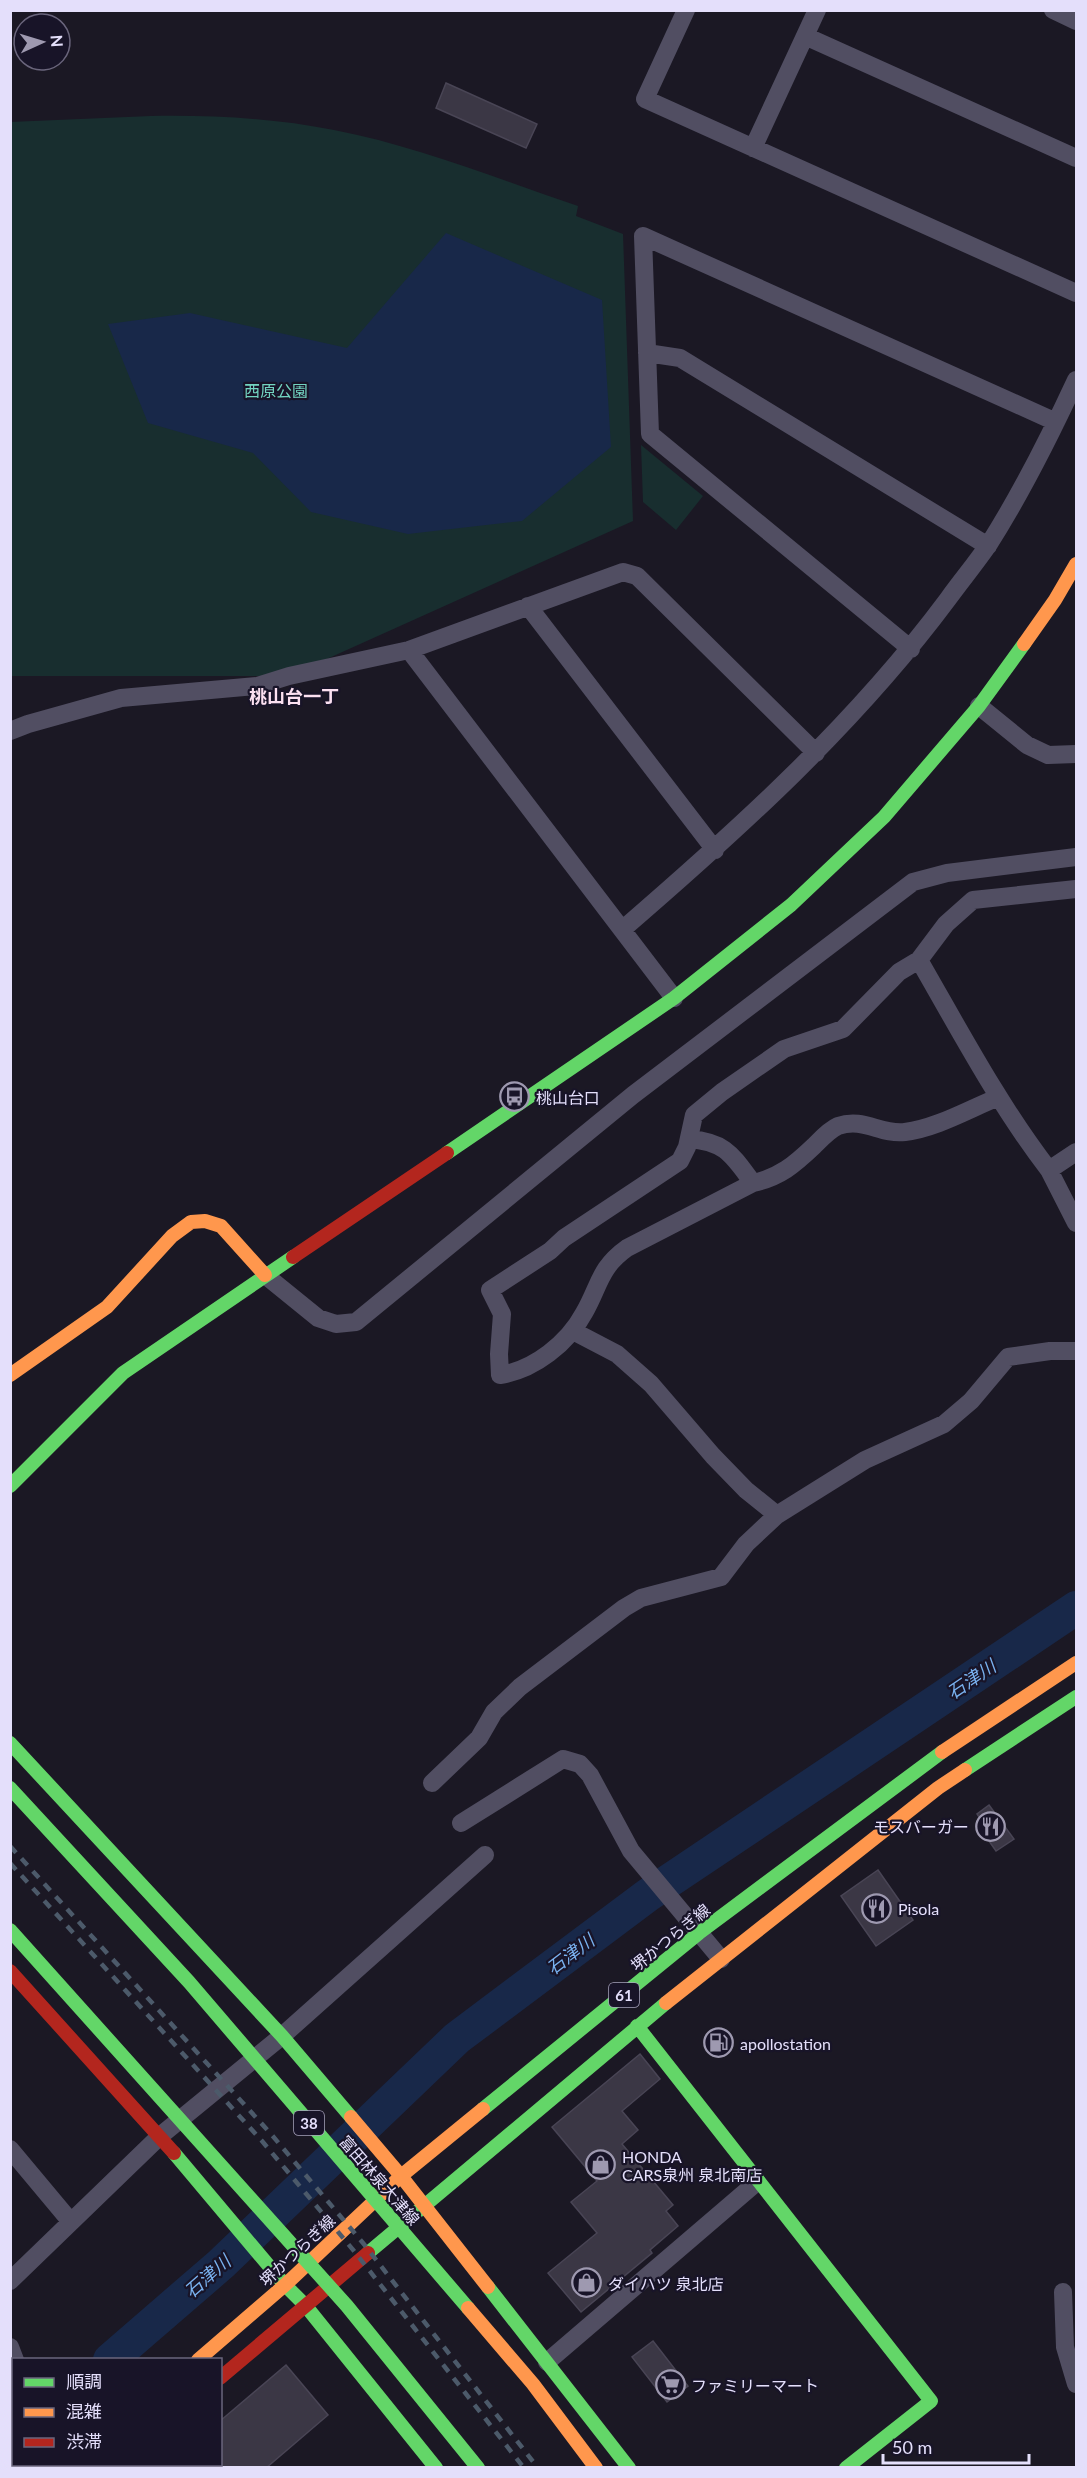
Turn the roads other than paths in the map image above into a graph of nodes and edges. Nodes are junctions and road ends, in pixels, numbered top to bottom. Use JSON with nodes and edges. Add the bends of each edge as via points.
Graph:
{"nodes":[{"id":1,"x":686,"y":10,"type":"edge"},
{"id":2,"x":818,"y":10,"type":"edge"},
{"id":3,"x":1053,"y":10,"type":"edge"},
{"id":4,"x":1077,"y":21,"type":"edge"},
{"id":5,"x":806,"y":36,"type":"junction"},
{"id":6,"x":753,"y":148,"type":"junction"},
{"id":7,"x":1077,"y":158,"type":"edge"},
{"id":8,"x":1077,"y":293,"type":"edge"},
{"id":9,"x":647,"y":353,"type":"junction"},
{"id":10,"x":1077,"y":380,"type":"edge"},
{"id":11,"x":1056,"y":422,"type":"junction"},
{"id":12,"x":988,"y":546,"type":"junction"},
{"id":13,"x":1077,"y":564,"type":"edge"},
{"id":14,"x":528,"y":606,"type":"junction"},
{"id":15,"x":911,"y":649,"type":"junction"},
{"id":16,"x":409,"y":650,"type":"junction"},
{"id":17,"x":979,"y":706,"type":"junction"},
{"id":18,"x":10,"y":731,"type":"edge"},
{"id":19,"x":816,"y":753,"type":"junction"},
{"id":20,"x":1077,"y":754,"type":"edge"},
{"id":21,"x":715,"y":850,"type":"junction"},
{"id":22,"x":1077,"y":857,"type":"edge"},
{"id":23,"x":1077,"y":889,"type":"edge"},
{"id":24,"x":623,"y":929,"type":"junction"},
{"id":25,"x":919,"y":960,"type":"junction"},
{"id":26,"x":674,"y":998,"type":"junction"},
{"id":27,"x":999,"y":1097,"type":"junction"},
{"id":28,"x":689,"y":1139,"type":"junction"},
{"id":29,"x":1077,"y":1152,"type":"edge"},
{"id":30,"x":1049,"y":1170,"type":"junction"},
{"id":31,"x":753,"y":1183,"type":"junction"},
{"id":32,"x":1077,"y":1223,"type":"edge"},
{"id":33,"x":265,"y":1275,"type":"junction"},
{"id":34,"x":573,"y":1331,"type":"junction"},
{"id":35,"x":1077,"y":1351,"type":"edge"},
{"id":36,"x":10,"y":1375,"type":"edge"},
{"id":37,"x":10,"y":1486,"type":"edge"},
{"id":38,"x":777,"y":1515,"type":"junction"},
{"id":39,"x":1077,"y":1663,"type":"edge"},
{"id":40,"x":1077,"y":1697,"type":"edge"},
{"id":41,"x":10,"y":1743,"type":"edge"},
{"id":42,"x":39,"y":1772,"type":"junction"},
{"id":43,"x":432,"y":1783,"type":"dead end"},
{"id":44,"x":10,"y":1788,"type":"edge"},
{"id":45,"x":10,"y":1797,"type":"edge"},
{"id":46,"x":461,"y":1823,"type":"dead end"},
{"id":47,"x":485,"y":1855,"type":"dead end"},
{"id":48,"x":10,"y":1930,"type":"edge"},
{"id":49,"x":699,"y":1934,"type":"junction"},
{"id":50,"x":721,"y":1959,"type":"junction"},
{"id":51,"x":10,"y":1971,"type":"edge"},
{"id":52,"x":637,"y":2026,"type":"junction"},
{"id":53,"x":282,"y":2037,"type":"junction"},
{"id":54,"x":160,"y":2136,"type":"junction"},
{"id":55,"x":10,"y":2149,"type":"edge"},
{"id":56,"x":401,"y":2176,"type":"junction"},
{"id":57,"x":757,"y":2182,"type":"junction"},
{"id":58,"x":423,"y":2206,"type":"junction"},
{"id":59,"x":71,"y":2222,"type":"junction"},
{"id":60,"x":10,"y":2281,"type":"edge"},
{"id":61,"x":285,"y":2285,"type":"junction"},
{"id":62,"x":1063,"y":2292,"type":"dead end"},
{"id":63,"x":305,"y":2305,"type":"junction"},
{"id":64,"x":200,"y":2358,"type":"edge"},
{"id":65,"x":546,"y":2362,"type":"junction"},
{"id":66,"x":222,"y":2376,"type":"edge"},
{"id":67,"x":1077,"y":2384,"type":"edge"},
{"id":68,"x":427,"y":2464,"type":"edge"},
{"id":69,"x":478,"y":2468,"type":"edge"},
{"id":70,"x":596,"y":2468,"type":"edge"},
{"id":71,"x":629,"y":2468,"type":"edge"},
{"id":72,"x":846,"y":2468,"type":"edge"}],
"edges":[{"from":1,"to":6,"type":"street","via":[[645,99]]},
{"from":2,"to":5,"type":"street"},
{"from":3,"to":4,"type":"street"},
{"from":5,"to":6,"type":"street"},
{"from":5,"to":7,"type":"street"},
{"from":6,"to":8,"type":"street"},
{"from":9,"to":11,"type":"street","via":[[643,236]]},
{"from":9,"to":12,"type":"street","via":[[680,358]]},
{"from":9,"to":15,"type":"street","via":[[650,434]]},
{"from":10,"to":11,"type":"street"},
{"from":11,"to":12,"type":"street"},
{"from":12,"to":15,"type":"street"},
{"from":13,"to":17,"type":"main road"},
{"from":14,"to":16,"type":"street"},
{"from":14,"to":19,"type":"street","via":[[623,572],[637,576]]},
{"from":14,"to":21,"type":"street"},
{"from":15,"to":19,"type":"street"},
{"from":16,"to":18,"type":"street","via":[[257,686],[121,698]]},
{"from":16,"to":24,"type":"street"},
{"from":17,"to":20,"type":"street","via":[[1027,745],[1048,755]]},
{"from":17,"to":26,"type":"main road","via":[[884,817],[791,905]]},
{"from":19,"to":21,"type":"street"},
{"from":21,"to":24,"type":"street"},
{"from":22,"to":33,"type":"street","via":[[947,873],[913,882],[633,1095],[356,1322],[336,1324],[318,1318]]},
{"from":23,"to":25,"type":"street","via":[[973,900],[946,924]]},
{"from":24,"to":26,"type":"street"},
{"from":25,"to":27,"type":"street"},
{"from":25,"to":28,"type":"street","via":[[899,972],[843,1029],[784,1049],[722,1092],[694,1115]]},
{"from":26,"to":33,"type":"main road"},
{"from":27,"to":30,"type":"street"},
{"from":27,"to":31,"type":"street","via":[[903,1132],[861,1123],[832,1128],[773,1179]]},
{"from":28,"to":31,"type":"street","via":[[711,1141],[732,1154]]},
{"from":28,"to":34,"type":"street","via":[[680,1161],[490,1290],[502,1314],[500,1375],[517,1372],[539,1360]]},
{"from":29,"to":30,"type":"street"},
{"from":30,"to":32,"type":"street"},
{"from":31,"to":34,"type":"street","via":[[612,1259]]},
{"from":33,"to":36,"type":"main road","via":[[221,1226],[191,1222],[172,1236],[107,1307]]},
{"from":33,"to":37,"type":"main road","via":[[123,1373]]},
{"from":34,"to":38,"type":"street","via":[[617,1354],[651,1384],[713,1456]]},
{"from":35,"to":38,"type":"street","via":[[1008,1357],[971,1401],[944,1424],[865,1460]]},
{"from":38,"to":43,"type":"street","via":[[746,1544],[721,1577],[641,1598],[520,1687],[494,1712],[479,1738]]},
{"from":39,"to":49,"type":"main road","name":"堺かつらぎ線","number":"61","via":[[920,1767]]},
{"from":40,"to":50,"type":"main road","number":"61","via":[[938,1788]]},
{"from":41,"to":42,"type":"main road"},
{"from":42,"to":45,"type":"street"},
{"from":42,"to":53,"type":"main road"},
{"from":44,"to":70,"type":"main road","name":"富田林泉大津線","number":"38","bridge":true,"via":[[189,1982],[532,2384]]},
{"from":46,"to":49,"type":"street","via":[[563,1760],[580,1764],[590,1775],[631,1851]]},
{"from":47,"to":53,"type":"street"},
{"from":48,"to":69,"type":"main road","bridge":true,"via":[[347,2306]]},
{"from":49,"to":50,"type":"street"},
{"from":49,"to":56,"type":"main road","name":"堺かつらぎ線","number":"61"},
{"from":50,"to":52,"type":"main road","number":"61"},
{"from":51,"to":54,"type":"main road"},
{"from":52,"to":57,"type":"main road"},
{"from":52,"to":58,"type":"main road","number":"61"},
{"from":53,"to":54,"type":"street"},
{"from":53,"to":56,"type":"main road"},
{"from":54,"to":59,"type":"street"},
{"from":54,"to":61,"type":"main road"},
{"from":55,"to":59,"type":"street"},
{"from":56,"to":58,"type":"main road"},
{"from":56,"to":61,"type":"main road","name":"堺かつらぎ線","number":"61"},
{"from":57,"to":65,"type":"street"},
{"from":57,"to":72,"type":"main road","via":[[930,2402]]},
{"from":58,"to":63,"type":"main road","number":"61"},
{"from":58,"to":65,"type":"main road"},
{"from":59,"to":60,"type":"street"},
{"from":61,"to":63,"type":"main road"},
{"from":61,"to":64,"type":"main road","name":"堺かつらぎ線","number":"61"},
{"from":62,"to":67,"type":"street","via":[[1065,2347]]},
{"from":63,"to":66,"type":"main road","number":"61"},
{"from":63,"to":68,"type":"main road"},
{"from":65,"to":71,"type":"main road"}]}
